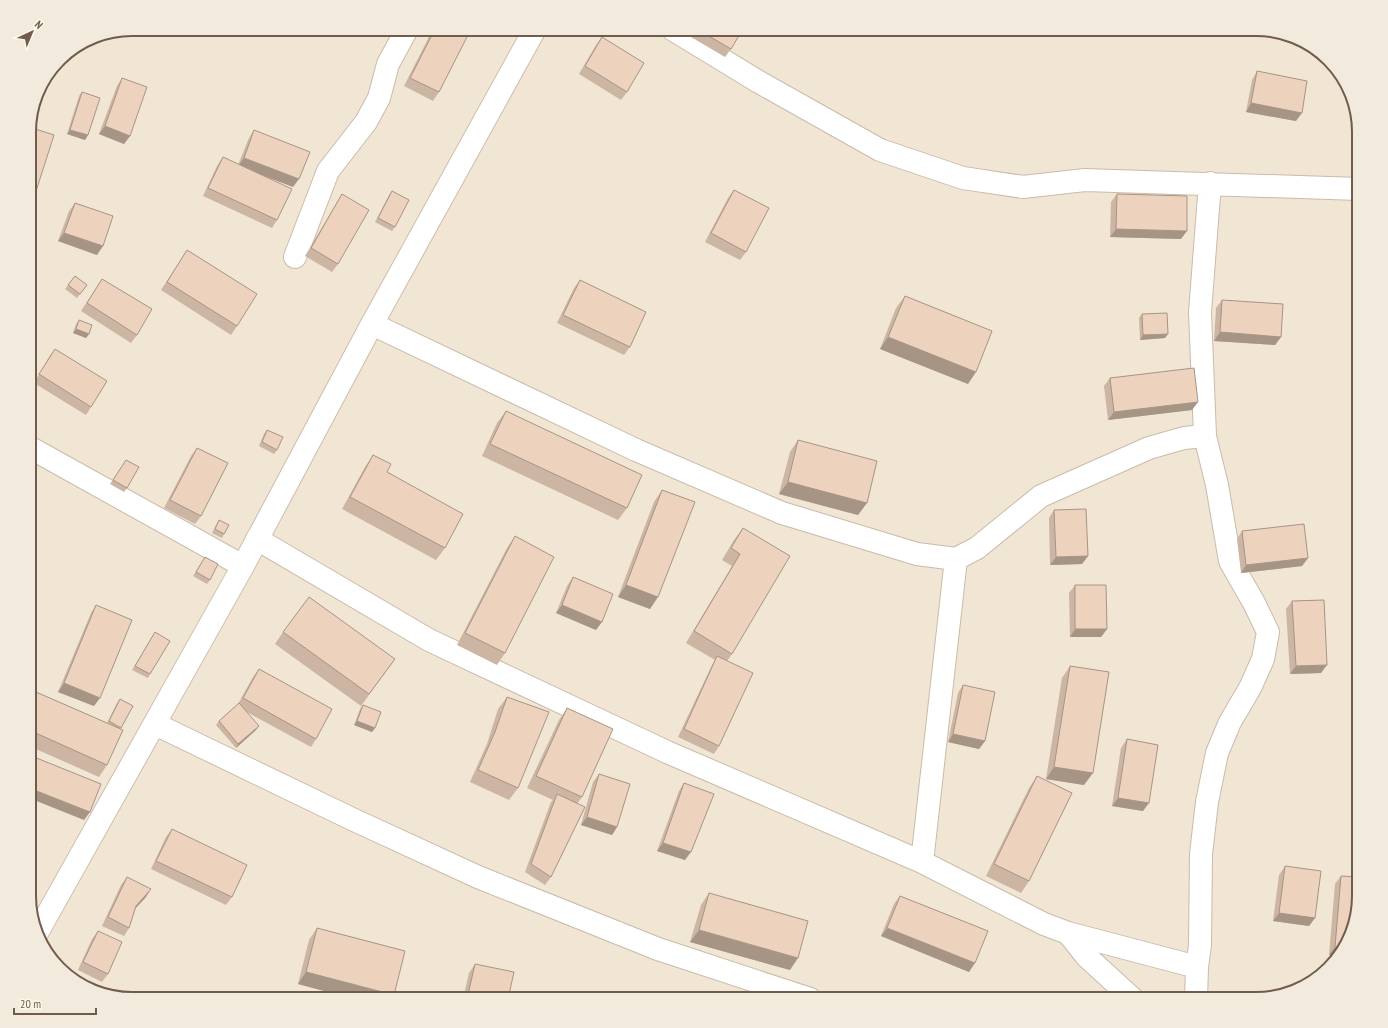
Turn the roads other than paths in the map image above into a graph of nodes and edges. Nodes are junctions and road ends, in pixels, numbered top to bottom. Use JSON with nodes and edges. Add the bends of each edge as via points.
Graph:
{"nodes":[{"id":1,"x":403,"y":36,"type":"edge"},
{"id":2,"x":531,"y":36,"type":"edge"},
{"id":3,"x":683,"y":36,"type":"edge"},
{"id":4,"x":1210,"y":184,"type":"junction"},
{"id":5,"x":1352,"y":189,"type":"edge"},
{"id":6,"x":295,"y":257,"type":"dead end"},
{"id":7,"x":372,"y":324,"type":"junction"},
{"id":8,"x":1205,"y":436,"type":"junction"},
{"id":9,"x":39,"y":461,"type":"edge"},
{"id":10,"x":257,"y":540,"type":"junction"},
{"id":11,"x":956,"y":559,"type":"junction"},
{"id":12,"x":243,"y":566,"type":"junction"},
{"id":13,"x":155,"y":724,"type":"junction"},
{"id":14,"x":922,"y":862,"type":"junction"},
{"id":15,"x":41,"y":926,"type":"edge"},
{"id":16,"x":1068,"y":933,"type":"junction"},
{"id":17,"x":1197,"y":966,"type":"junction"},
{"id":18,"x":789,"y":992,"type":"edge"},
{"id":19,"x":1125,"y":992,"type":"edge"},
{"id":20,"x":1196,"y":992,"type":"edge"}],
"edges":[{"from":1,"to":6,"type":"street","via":[[388,64],[379,98],[370,116],[328,170]]},
{"from":2,"to":7,"type":"street"},
{"from":3,"to":4,"type":"street","via":[[880,150],[963,178],[1023,187],[1085,180]]},
{"from":4,"to":5,"type":"street"},
{"from":4,"to":8,"type":"street","via":[[1200,312]]},
{"from":7,"to":10,"type":"street"},
{"from":7,"to":11,"type":"street","via":[[636,450],[782,513],[917,554]]},
{"from":8,"to":11,"type":"street","via":[[1184,438],[1149,448],[1041,496],[977,548]]},
{"from":8,"to":17,"type":"street","via":[[1217,484],[1230,561],[1268,632],[1263,659],[1230,722],[1217,753],[1211,781],[1200,854],[1200,945]]},
{"from":9,"to":12,"type":"street"},
{"from":10,"to":12,"type":"street"},
{"from":10,"to":14,"type":"street","via":[[429,640],[667,752]]},
{"from":11,"to":14,"type":"street"},
{"from":12,"to":13,"type":"street"},
{"from":13,"to":15,"type":"street"},
{"from":13,"to":18,"type":"street","via":[[478,877],[658,949]]},
{"from":14,"to":16,"type":"street","via":[[1044,924]]},
{"from":16,"to":17,"type":"street"},
{"from":16,"to":19,"type":"street","via":[[1087,957]]},
{"from":17,"to":20,"type":"street"}]}
